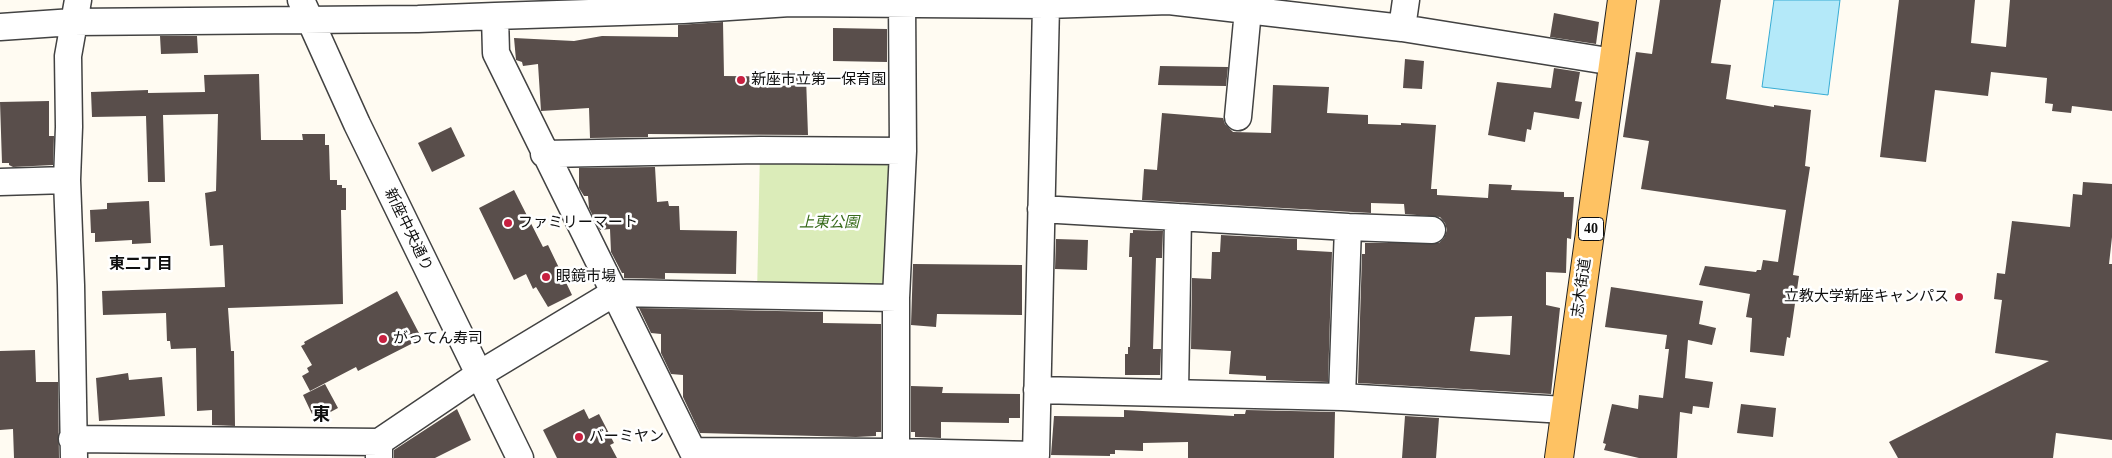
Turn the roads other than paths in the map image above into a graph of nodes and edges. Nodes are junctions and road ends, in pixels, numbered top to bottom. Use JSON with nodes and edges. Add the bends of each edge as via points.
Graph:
{"nodes":[{"id":1,"x":1169,"y":0,"type":"edge"},
{"id":2,"x":1406,"y":0,"type":"edge"},
{"id":3,"x":1622,"y":0,"type":"edge"},
{"id":4,"x":790,"y":1,"type":"edge"},
{"id":5,"x":902,"y":1,"type":"edge"},
{"id":6,"x":682,"y":5,"type":"edge"},
{"id":7,"x":1046,"y":5,"type":"junction"},
{"id":8,"x":1289,"y":7,"type":"edge"},
{"id":9,"x":306,"y":10,"type":"edge"},
{"id":10,"x":1248,"y":10,"type":"junction"},
{"id":11,"x":76,"y":11,"type":"edge"},
{"id":12,"x":495,"y":16,"type":"junction"},
{"id":13,"x":0,"y":27,"type":"edge"},
{"id":14,"x":1402,"y":28,"type":"junction"},
{"id":15,"x":1614,"y":62,"type":"junction"},
{"id":16,"x":1238,"y":117,"type":"dead end"},
{"id":17,"x":903,"y":151,"type":"junction"},
{"id":18,"x":544,"y":154,"type":"junction"},
{"id":19,"x":67,"y":180,"type":"junction"},
{"id":20,"x":0,"y":182,"type":"edge"},
{"id":21,"x":1041,"y":209,"type":"junction"},
{"id":22,"x":1178,"y":217,"type":"junction"},
{"id":23,"x":1348,"y":226,"type":"junction"},
{"id":24,"x":1432,"y":230,"type":"dead end"},
{"id":25,"x":614,"y":293,"type":"junction"},
{"id":26,"x":896,"y":298,"type":"junction"},
{"id":27,"x":478,"y":375,"type":"junction"},
{"id":28,"x":1037,"y":390,"type":"junction"},
{"id":29,"x":1175,"y":392,"type":"junction"},
{"id":30,"x":1342,"y":397,"type":"junction"},
{"id":31,"x":1565,"y":410,"type":"junction"},
{"id":32,"x":73,"y":449,"type":"edge"},
{"id":33,"x":379,"y":450,"type":"edge"},
{"id":34,"x":694,"y":455,"type":"edge"},
{"id":35,"x":896,"y":455,"type":"edge"},
{"id":36,"x":1036,"y":457,"type":"edge"},
{"id":37,"x":520,"y":458,"type":"edge"},
{"id":38,"x":1559,"y":458,"type":"edge"}],
"edges":[{"from":1,"to":7,"type":"street"},
{"from":1,"to":10,"type":"street"},
{"from":2,"to":14,"type":"street"},
{"from":3,"to":15,"type":"main road","name":"志木街道","number":"40"},
{"from":4,"to":5,"type":"street"},
{"from":4,"to":6,"type":"street"},
{"from":5,"to":7,"type":"street"},
{"from":5,"to":17,"type":"street"},
{"from":6,"to":12,"type":"street"},
{"from":7,"to":21,"type":"street"},
{"from":8,"to":10,"type":"street"},
{"from":8,"to":14,"type":"street"},
{"from":9,"to":11,"type":"street"},
{"from":9,"to":12,"type":"street"},
{"from":9,"to":27,"type":"street","name":"新座中央通り","via":[[356,124]]},
{"from":10,"to":16,"type":"street"},
{"from":11,"to":13,"type":"street"},
{"from":11,"to":19,"type":"street","via":[[68,56]]},
{"from":12,"to":18,"type":"street","via":[[496,53]]},
{"from":14,"to":15,"type":"street"},
{"from":15,"to":31,"type":"main road","name":"志木街道","number":"40"},
{"from":17,"to":18,"type":"street"},
{"from":17,"to":26,"type":"street"},
{"from":18,"to":25,"type":"street"},
{"from":19,"to":20,"type":"street"},
{"from":19,"to":32,"type":"street"},
{"from":21,"to":22,"type":"street"},
{"from":21,"to":28,"type":"street"},
{"from":22,"to":23,"type":"street"},
{"from":22,"to":29,"type":"street"},
{"from":23,"to":24,"type":"street"},
{"from":23,"to":30,"type":"street"},
{"from":25,"to":26,"type":"street"},
{"from":25,"to":27,"type":"street"},
{"from":25,"to":34,"type":"street"},
{"from":26,"to":35,"type":"street"},
{"from":27,"to":33,"type":"street"},
{"from":27,"to":37,"type":"street","name":"新座中央通り"},
{"from":28,"to":29,"type":"street"},
{"from":28,"to":36,"type":"street"},
{"from":29,"to":30,"type":"street"},
{"from":30,"to":31,"type":"street"},
{"from":31,"to":38,"type":"main road","name":"志木街道","number":"40"},
{"from":32,"to":33,"type":"street"},
{"from":34,"to":35,"type":"street"},
{"from":35,"to":36,"type":"street"}]}
